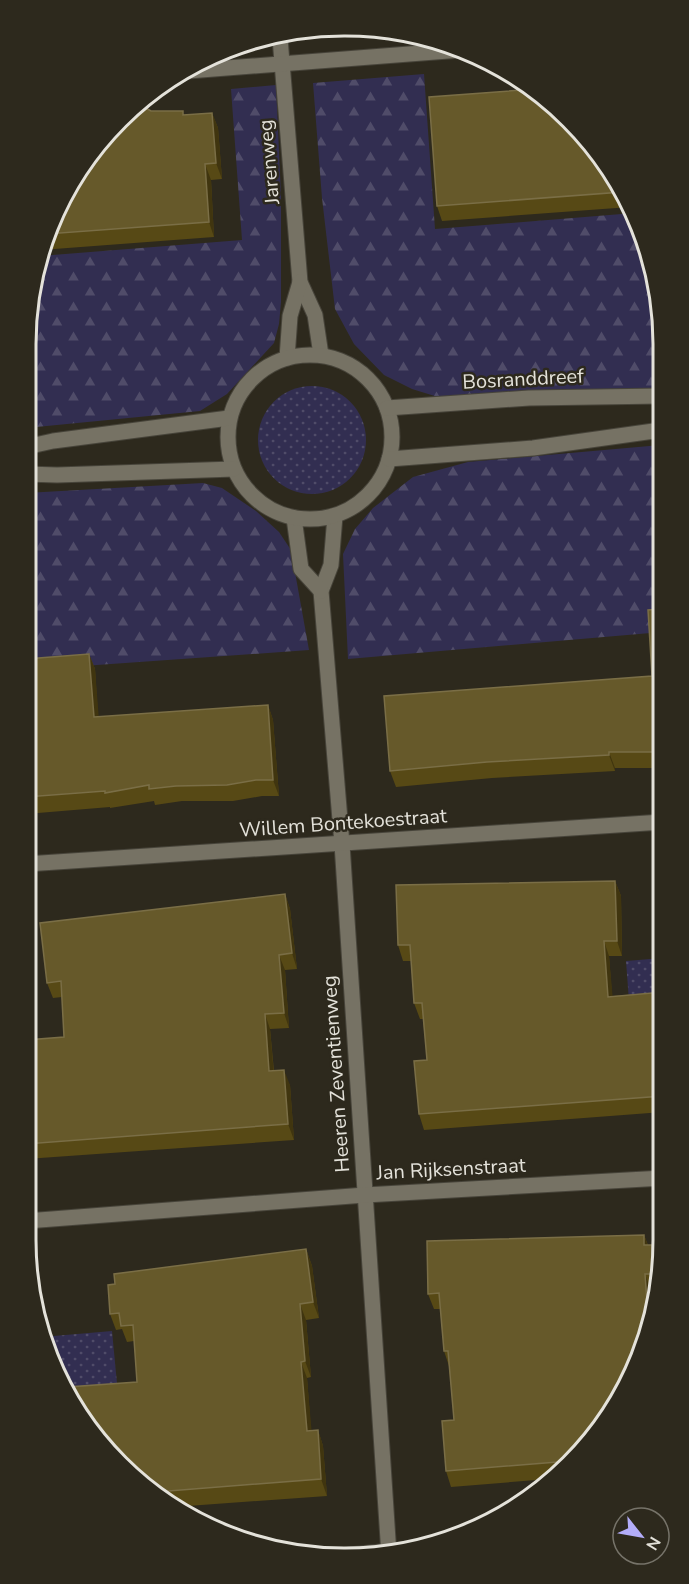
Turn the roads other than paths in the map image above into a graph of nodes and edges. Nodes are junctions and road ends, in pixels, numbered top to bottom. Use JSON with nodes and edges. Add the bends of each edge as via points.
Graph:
{"nodes":[{"id":1,"x":280,"y":43,"type":"edge"},
{"id":2,"x":442,"y":51,"type":"edge"},
{"id":3,"x":282,"y":64,"type":"junction"},
{"id":4,"x":206,"y":69,"type":"edge"},
{"id":5,"x":300,"y":282,"type":"junction"},
{"id":6,"x":321,"y":356,"type":"junction"},
{"id":7,"x":287,"y":358,"type":"junction"},
{"id":8,"x":653,"y":396,"type":"edge"},
{"id":9,"x":387,"y":408,"type":"junction"},
{"id":10,"x":229,"y":418,"type":"junction"},
{"id":11,"x":653,"y":431,"type":"edge"},
{"id":12,"x":36,"y":445,"type":"edge"},
{"id":13,"x":389,"y":459,"type":"junction"},
{"id":14,"x":234,"y":469,"type":"junction"},
{"id":15,"x":36,"y":474,"type":"edge"},
{"id":16,"x":335,"y":516,"type":"junction"},
{"id":17,"x":294,"y":518,"type":"junction"},
{"id":18,"x":321,"y":591,"type":"junction"},
{"id":19,"x":653,"y":823,"type":"edge"},
{"id":20,"x":342,"y":844,"type":"junction"},
{"id":21,"x":36,"y":863,"type":"edge"},
{"id":22,"x":653,"y":1179,"type":"edge"},
{"id":23,"x":365,"y":1195,"type":"junction"},
{"id":24,"x":36,"y":1220,"type":"edge"},
{"id":25,"x":392,"y":1544,"type":"edge"}],
"edges":[{"from":1,"to":3,"type":"street","name":"Jarenweg"},
{"from":2,"to":3,"type":"street"},
{"from":3,"to":4,"type":"street"},
{"from":3,"to":5,"type":"street","name":"Jarenweg"},
{"from":5,"to":6,"type":"street","name":"Jarenweg","via":[[315,315]]},
{"from":5,"to":7,"type":"street","name":"Jarenweg","via":[[290,316]]},
{"from":6,"to":7,"type":"street"},
{"from":6,"to":9,"type":"street","via":[[356,370],[372,383]]},
{"from":7,"to":10,"type":"street","via":[[261,371],[241,392]]},
{"from":8,"to":9,"type":"street","name":"Bosranddreef","via":[[529,398]]},
{"from":9,"to":13,"type":"street","via":[[392,433]]},
{"from":10,"to":12,"type":"street"},
{"from":10,"to":14,"type":"street","via":[[227,444]]},
{"from":11,"to":13,"type":"street","via":[[533,448]]},
{"from":13,"to":16,"type":"street","via":[[372,490],[359,503]]},
{"from":14,"to":15,"type":"street"},
{"from":14,"to":17,"type":"street","via":[[248,492],[268,509]]},
{"from":16,"to":17,"type":"street"},
{"from":16,"to":18,"type":"street","name":"Heeren Zeventienweg","via":[[331,565]]},
{"from":17,"to":18,"type":"street","via":[[301,568]]},
{"from":18,"to":20,"type":"street","name":"Heeren Zeventienweg"},
{"from":19,"to":20,"type":"street","name":"Willem Bontekoestraat"},
{"from":20,"to":21,"type":"street","name":"Willem Bontekoestraat"},
{"from":20,"to":23,"type":"street","name":"Heeren Zeventienweg"},
{"from":22,"to":23,"type":"street","name":"Jan Rijksenstraat"},
{"from":23,"to":24,"type":"street","name":"Jan Rijksenstraat"},
{"from":23,"to":25,"type":"street","name":"Heeren Zeventienweg"}]}
